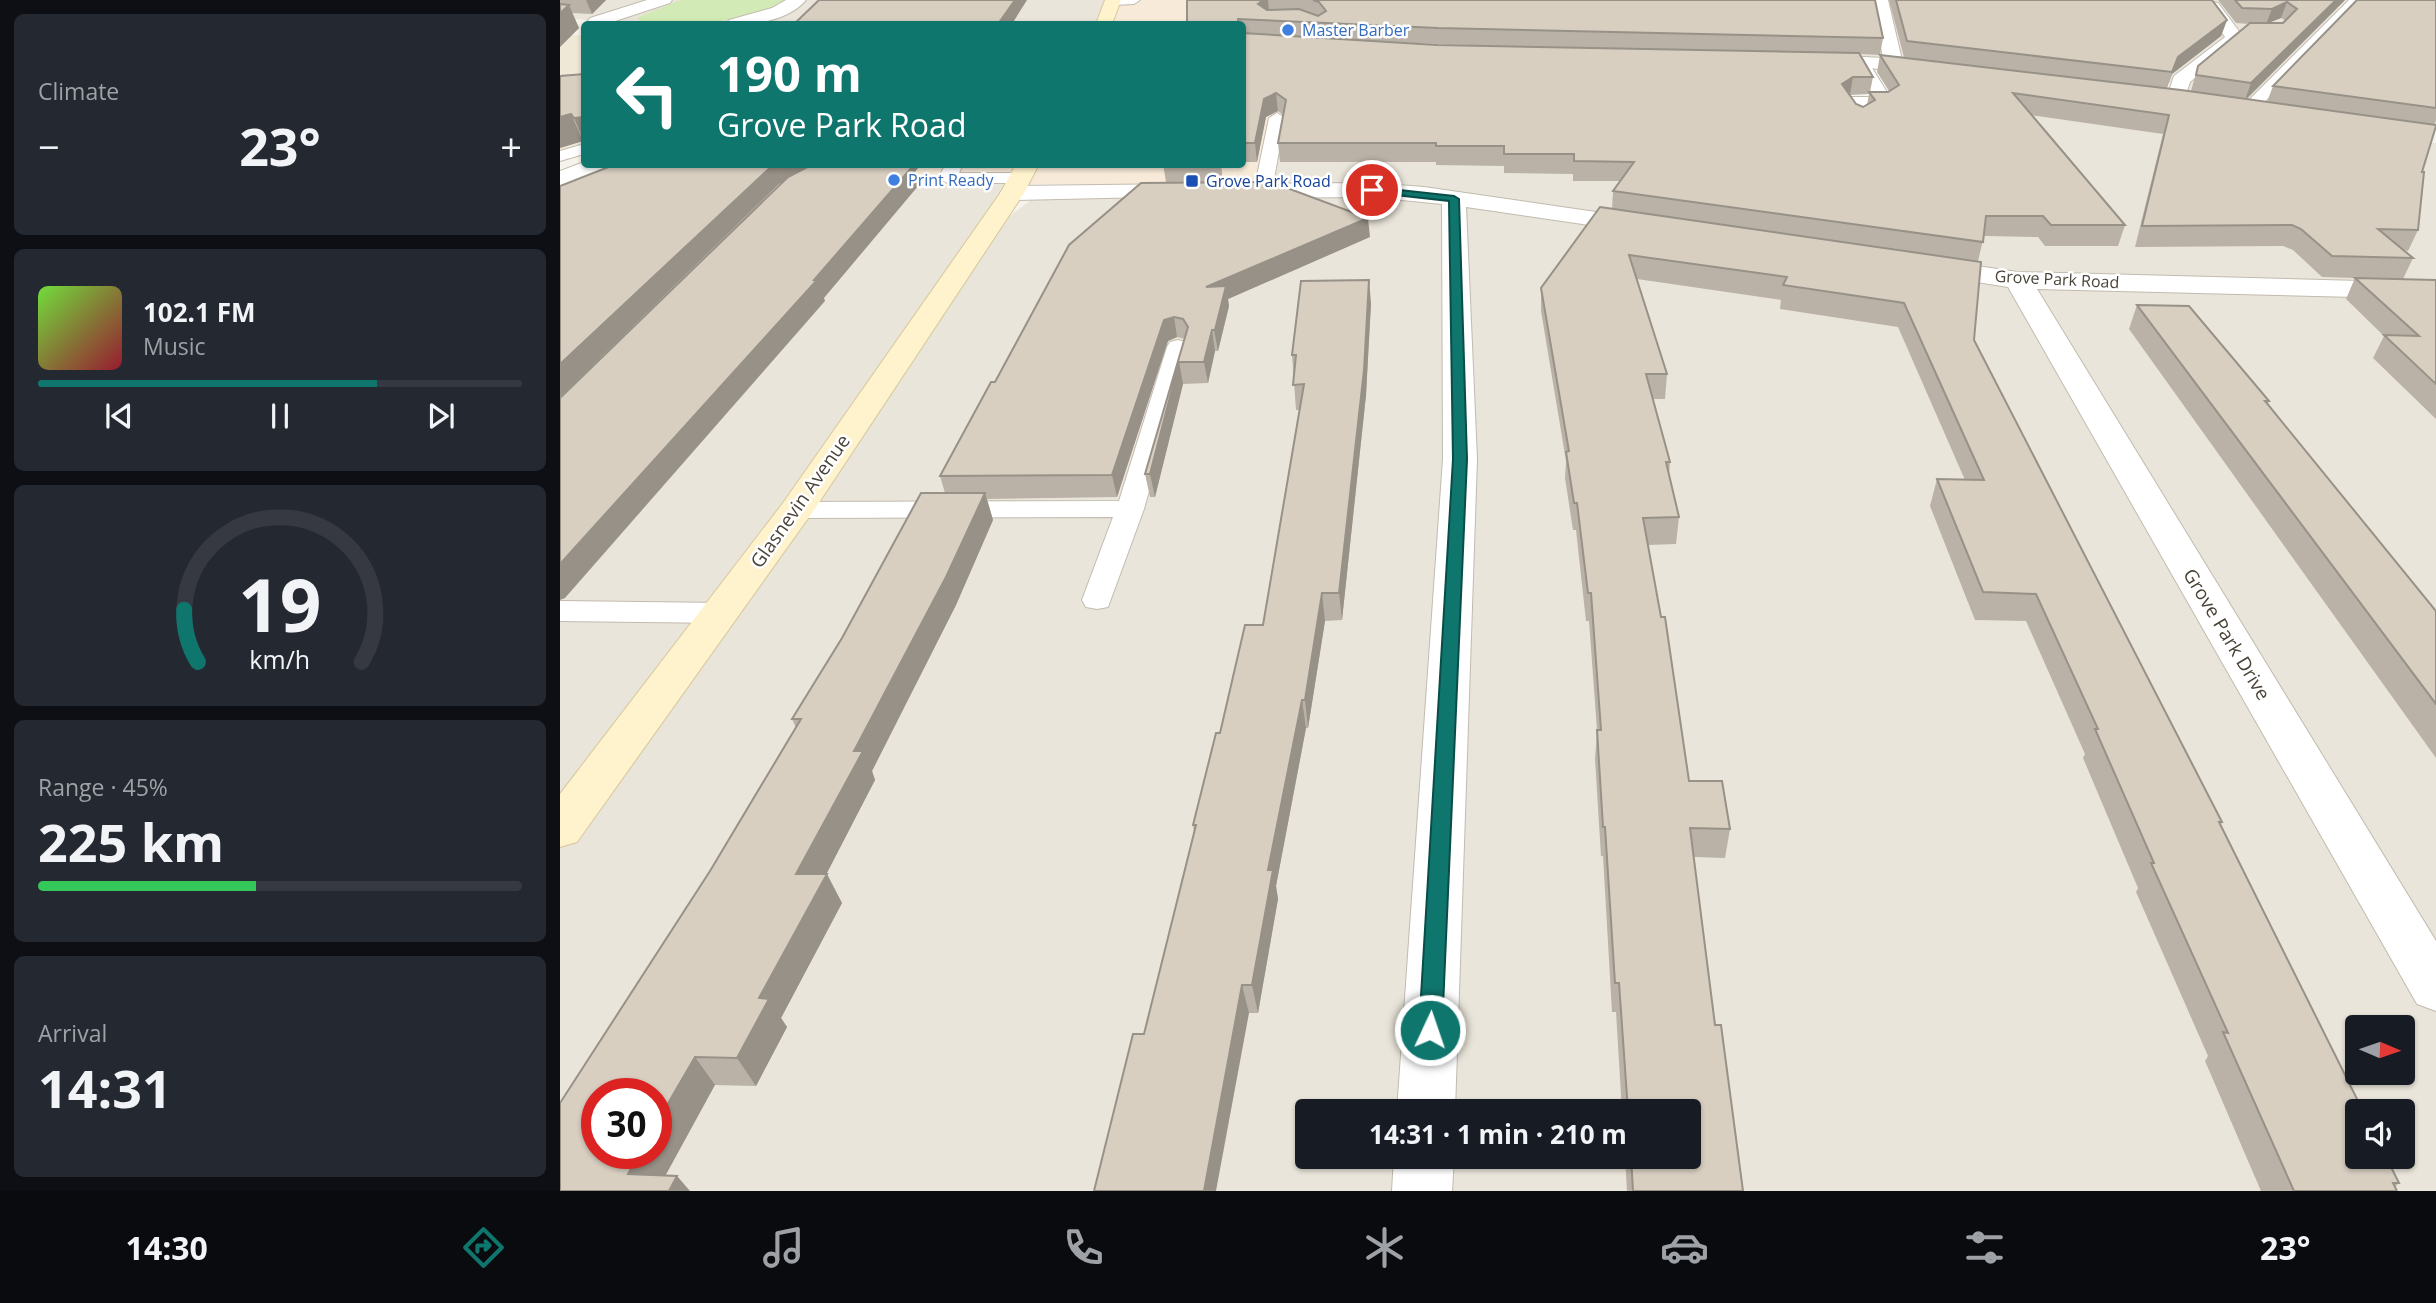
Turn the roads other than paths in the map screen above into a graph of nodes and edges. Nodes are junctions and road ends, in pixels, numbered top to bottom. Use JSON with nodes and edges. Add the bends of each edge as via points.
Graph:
{"nodes":[{"id":1,"x":663,"y":0,"type":"edge"},
{"id":2,"x":798,"y":0,"type":"edge"},
{"id":3,"x":1113,"y":0,"type":"edge"},
{"id":4,"x":1134,"y":0,"type":"edge"},
{"id":5,"x":1880,"y":0,"type":"edge"},
{"id":6,"x":2356,"y":0,"type":"edge"},
{"id":7,"x":2212,"y":8,"type":"edge"},
{"id":8,"x":604,"y":21,"type":"edge"},
{"id":9,"x":746,"y":21,"type":"edge"},
{"id":10,"x":1105,"y":21,"type":"edge"},
{"id":11,"x":2230,"y":31,"type":"junction"},
{"id":12,"x":2258,"y":32,"type":"edge"},
{"id":13,"x":1793,"y":60,"type":"edge"},
{"id":14,"x":1861,"y":61,"type":"junction"},
{"id":15,"x":1894,"y":65,"type":"junction"},
{"id":16,"x":1944,"y":71,"type":"edge"},
{"id":17,"x":2150,"y":96,"type":"edge"},
{"id":18,"x":2176,"y":99,"type":"junction"},
{"id":19,"x":2200,"y":102,"type":"edge"},
{"id":20,"x":2225,"y":106,"type":"edge"},
{"id":21,"x":2249,"y":109,"type":"junction"},
{"id":22,"x":2274,"y":113,"type":"edge"},
{"id":23,"x":1277,"y":118,"type":"edge"},
{"id":24,"x":1861,"y":118,"type":"edge"},
{"id":25,"x":581,"y":150,"type":"edge"},
{"id":26,"x":560,"y":156,"type":"edge"},
{"id":27,"x":589,"y":168,"type":"edge"},
{"id":28,"x":953,"y":168,"type":"edge"},
{"id":29,"x":1020,"y":178,"type":"edge"},
{"id":30,"x":560,"y":179,"type":"edge"},
{"id":31,"x":1263,"y":190,"type":"junction"},
{"id":32,"x":1454,"y":199,"type":"junction"},
{"id":33,"x":1667,"y":230,"type":"edge"},
{"id":34,"x":1910,"y":264,"type":"edge"},
{"id":35,"x":2018,"y":280,"type":"junction"},
{"id":36,"x":2436,"y":291,"type":"edge"},
{"id":37,"x":1178,"y":347,"type":"dead end"},
{"id":38,"x":1130,"y":509,"type":"junction"},
{"id":39,"x":796,"y":510,"type":"junction"},
{"id":40,"x":1097,"y":600,"type":"dead end"},
{"id":41,"x":560,"y":611,"type":"edge"},
{"id":42,"x":722,"y":613,"type":"junction"},
{"id":43,"x":560,"y":829,"type":"edge"},
{"id":44,"x":2436,"y":988,"type":"edge"},
{"id":45,"x":1427,"y":1099,"type":"edge"},
{"id":46,"x":1423,"y":1169,"type":"edge"},
{"id":47,"x":1422,"y":1191,"type":"edge"}],
"edges":[{"from":1,"to":8,"type":"street"},
{"from":2,"to":9,"type":"street","via":[[778,12]]},
{"from":3,"to":4,"type":"lane"},
{"from":3,"to":10,"type":"main road"},
{"from":5,"to":15,"type":"street"},
{"from":6,"to":21,"type":"lane"},
{"from":7,"to":11,"type":"street"},
{"from":11,"to":12,"type":"street"},
{"from":11,"to":18,"type":"street","via":[[2235,38],[2181,80]]},
{"from":13,"to":14,"type":"street"},
{"from":14,"to":15,"type":"street"},
{"from":14,"to":24,"type":"lane","via":[[1885,102],[1850,102]]},
{"from":15,"to":16,"type":"street"},
{"from":17,"to":18,"type":"street"},
{"from":18,"to":19,"type":"street"},
{"from":20,"to":21,"type":"street"},
{"from":21,"to":22,"type":"street"},
{"from":23,"to":31,"type":"lane"},
{"from":25,"to":26,"type":"lane"},
{"from":27,"to":30,"type":"street"},
{"from":28,"to":29,"type":"lane","via":[[947,178]]},
{"from":29,"to":31,"type":"street"},
{"from":29,"to":39,"type":"main road","name":"Glasnevin Avenue"},
{"from":31,"to":32,"type":"street","via":[[1372,190]]},
{"from":32,"to":33,"type":"street"},
{"from":32,"to":45,"type":"street","via":[[1460,459]]},
{"from":34,"to":35,"type":"street","name":"Grove Park Road"},
{"from":35,"to":36,"type":"street","name":"Grove Park Road"},
{"from":35,"to":44,"type":"street","name":"Grove Park Drive"},
{"from":37,"to":38,"type":"lane"},
{"from":38,"to":39,"type":"lane"},
{"from":38,"to":40,"type":"lane"},
{"from":39,"to":42,"type":"main road","name":"Glasnevin Avenue"},
{"from":41,"to":42,"type":"lane"},
{"from":42,"to":43,"type":"main road","name":"Glasnevin Avenue"},
{"from":46,"to":47,"type":"street"}]}
